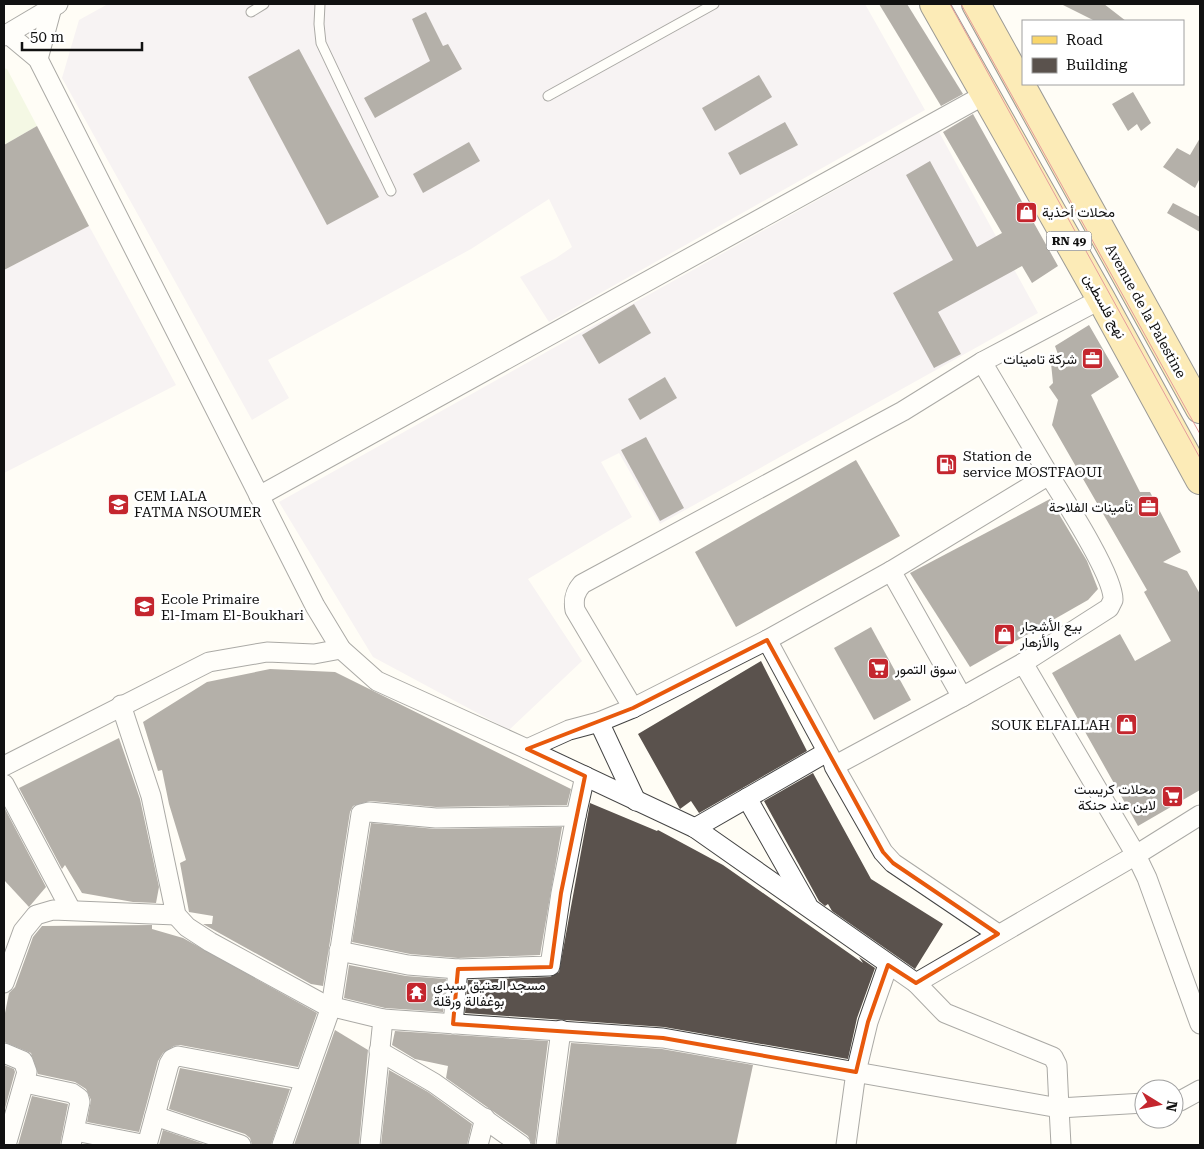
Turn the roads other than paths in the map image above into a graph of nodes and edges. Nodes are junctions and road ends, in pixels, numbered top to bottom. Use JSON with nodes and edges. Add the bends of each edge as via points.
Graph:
{"nodes":[{"id":1,"x":264,"y":4,"type":"edge"},
{"id":2,"x":320,"y":4,"type":"edge"},
{"id":3,"x":714,"y":4,"type":"edge"},
{"id":4,"x":934,"y":4,"type":"edge"},
{"id":5,"x":976,"y":4,"type":"edge"},
{"id":6,"x":55,"y":5,"type":"edge"},
{"id":7,"x":251,"y":12,"type":"dead end"},
{"id":8,"x":6,"y":35,"type":"edge"},
{"id":9,"x":38,"y":59,"type":"junction"},
{"id":10,"x":986,"y":94,"type":"junction"},
{"id":11,"x":548,"y":96,"type":"dead end"},
{"id":12,"x":391,"y":191,"type":"dead end"},
{"id":13,"x":1101,"y":298,"type":"junction"},
{"id":14,"x":982,"y":362,"type":"junction"},
{"id":15,"x":1200,"y":409,"type":"edge"},
{"id":16,"x":1049,"y":475,"type":"junction"},
{"id":17,"x":1200,"y":480,"type":"edge"},
{"id":18,"x":259,"y":496,"type":"junction"},
{"id":19,"x":891,"y":571,"type":"junction"},
{"id":20,"x":767,"y":640,"type":"junction"},
{"id":21,"x":341,"y":649,"type":"junction"},
{"id":22,"x":1023,"y":663,"type":"junction"},
{"id":23,"x":962,"y":697,"type":"junction"},
{"id":24,"x":121,"y":705,"type":"junction"},
{"id":25,"x":633,"y":708,"type":"junction"},
{"id":26,"x":599,"y":722,"type":"junction"},
{"id":27,"x":527,"y":749,"type":"junction"},
{"id":28,"x":831,"y":759,"type":"junction"},
{"id":29,"x":4,"y":766,"type":"edge"},
{"id":30,"x":585,"y":776,"type":"junction"},
{"id":31,"x":4,"y":784,"type":"edge"},
{"id":32,"x":747,"y":798,"type":"junction"},
{"id":33,"x":636,"y":801,"type":"junction"},
{"id":34,"x":1200,"y":815,"type":"edge"},
{"id":35,"x":576,"y":816,"type":"junction"},
{"id":36,"x":695,"y":828,"type":"junction"},
{"id":37,"x":1136,"y":855,"type":"junction"},
{"id":38,"x":71,"y":910,"type":"junction"},
{"id":39,"x":810,"y":910,"type":"junction"},
{"id":40,"x":176,"y":915,"type":"junction"},
{"id":41,"x":998,"y":934,"type":"junction"},
{"id":42,"x":339,"y":951,"type":"junction"},
{"id":43,"x":888,"y":965,"type":"junction"},
{"id":44,"x":458,"y":969,"type":"junction"},
{"id":45,"x":5,"y":974,"type":"edge"},
{"id":46,"x":916,"y":983,"type":"junction"},
{"id":47,"x":331,"y":1007,"type":"junction"},
{"id":48,"x":382,"y":1019,"type":"junction"},
{"id":49,"x":453,"y":1024,"type":"junction"},
{"id":50,"x":1200,"y":1024,"type":"edge"},
{"id":51,"x":561,"y":1030,"type":"junction"},
{"id":52,"x":379,"y":1051,"type":"junction"},
{"id":53,"x":4,"y":1053,"type":"edge"},
{"id":54,"x":856,"y":1072,"type":"junction"},
{"id":55,"x":305,"y":1080,"type":"junction"},
{"id":56,"x":25,"y":1083,"type":"junction"},
{"id":57,"x":1200,"y":1090,"type":"edge"},
{"id":58,"x":1184,"y":1099,"type":"edge"},
{"id":59,"x":1134,"y":1104,"type":"edge"},
{"id":60,"x":1059,"y":1108,"type":"junction"},
{"id":61,"x":154,"y":1116,"type":"junction"},
{"id":62,"x":485,"y":1118,"type":"junction"},
{"id":63,"x":73,"y":1138,"type":"edge"},
{"id":64,"x":6,"y":1145,"type":"edge"},
{"id":65,"x":147,"y":1145,"type":"edge"},
{"id":66,"x":241,"y":1145,"type":"edge"},
{"id":67,"x":282,"y":1145,"type":"edge"},
{"id":68,"x":370,"y":1145,"type":"edge"},
{"id":69,"x":478,"y":1145,"type":"edge"},
{"id":70,"x":521,"y":1145,"type":"edge"},
{"id":71,"x":546,"y":1145,"type":"edge"},
{"id":72,"x":846,"y":1145,"type":"edge"},
{"id":73,"x":1061,"y":1145,"type":"edge"}],
"edges":[{"from":1,"to":7,"type":"lane"},
{"from":2,"to":12,"type":"lane","via":[[321,43]]},
{"from":3,"to":11,"type":"lane"},
{"from":4,"to":10,"type":"main road","name":"نهج فلسطين","number":"RN 49"},
{"from":5,"to":15,"type":"main road","name":"Avenue de la Palestine","number":"RN 49"},
{"from":6,"to":8,"type":"street"},
{"from":6,"to":9,"type":"street"},
{"from":8,"to":9,"type":"street"},
{"from":9,"to":18,"type":"street"},
{"from":10,"to":13,"type":"main road","name":"نهج فلسطين","number":"RN 49"},
{"from":10,"to":18,"type":"street"},
{"from":13,"to":14,"type":"street"},
{"from":13,"to":17,"type":"main road","name":"نهج فلسطين","number":"RN 49"},
{"from":14,"to":16,"type":"street"},
{"from":14,"to":25,"type":"street","via":[[902,411],[582,584],[573,601],[575,610]]},
{"from":16,"to":19,"type":"street"},
{"from":16,"to":22,"type":"street","via":[[1091,544],[1112,590],[1113,600],[1108,608]]},
{"from":18,"to":21,"type":"street","via":[[315,606]]},
{"from":19,"to":20,"type":"street"},
{"from":19,"to":23,"type":"street"},
{"from":20,"to":25,"type":"street"},
{"from":20,"to":28,"type":"street"},
{"from":21,"to":24,"type":"street","via":[[314,654],[267,652],[209,662]]},
{"from":21,"to":27,"type":"street","via":[[377,681]]},
{"from":22,"to":23,"type":"street"},
{"from":22,"to":37,"type":"street"},
{"from":23,"to":28,"type":"street"},
{"from":24,"to":29,"type":"street"},
{"from":24,"to":40,"type":"street","via":[[151,796]]},
{"from":25,"to":26,"type":"street"},
{"from":26,"to":27,"type":"street","via":[[569,730]]},
{"from":26,"to":33,"type":"street"},
{"from":27,"to":30,"type":"street"},
{"from":28,"to":32,"type":"street"},
{"from":28,"to":41,"type":"street","via":[[883,852],[893,863]]},
{"from":30,"to":33,"type":"street"},
{"from":30,"to":35,"type":"street"},
{"from":31,"to":38,"type":"street"},
{"from":32,"to":36,"type":"street"},
{"from":32,"to":39,"type":"street"},
{"from":33,"to":36,"type":"street"},
{"from":34,"to":37,"type":"street"},
{"from":35,"to":42,"type":"street","via":[[436,818],[361,814]]},
{"from":35,"to":44,"type":"street","via":[[550,966]]},
{"from":36,"to":39,"type":"street"},
{"from":37,"to":41,"type":"street"},
{"from":37,"to":50,"type":"street"},
{"from":38,"to":40,"type":"street"},
{"from":38,"to":45,"type":"street","via":[[53,910],[36,915],[23,931]]},
{"from":39,"to":43,"type":"street"},
{"from":40,"to":47,"type":"street","via":[[187,927],[210,942]]},
{"from":41,"to":46,"type":"street"},
{"from":42,"to":44,"type":"street","via":[[408,965]]},
{"from":42,"to":47,"type":"street"},
{"from":43,"to":46,"type":"street"},
{"from":43,"to":54,"type":"street","via":[[868,1022]]},
{"from":44,"to":49,"type":"street"},
{"from":46,"to":60,"type":"street","via":[[945,1013],[1053,1057],[1058,1065]]},
{"from":47,"to":48,"type":"street"},
{"from":47,"to":55,"type":"street"},
{"from":48,"to":49,"type":"street"},
{"from":48,"to":52,"type":"street"},
{"from":49,"to":51,"type":"street"},
{"from":51,"to":54,"type":"street","via":[[662,1038]]},
{"from":51,"to":71,"type":"street"},
{"from":52,"to":62,"type":"street"},
{"from":52,"to":68,"type":"street"},
{"from":53,"to":56,"type":"street","via":[[26,1064]]},
{"from":54,"to":60,"type":"street"},
{"from":54,"to":72,"type":"street"},
{"from":55,"to":61,"type":"street","via":[[178,1056],[169,1064]]},
{"from":55,"to":67,"type":"street"},
{"from":56,"to":63,"type":"street","via":[[76,1094],[80,1102]]},
{"from":56,"to":64,"type":"street"},
{"from":57,"to":58,"type":"street"},
{"from":59,"to":60,"type":"street"},
{"from":60,"to":73,"type":"street"},
{"from":61,"to":65,"type":"street"},
{"from":61,"to":66,"type":"street"},
{"from":62,"to":69,"type":"street"},
{"from":62,"to":70,"type":"street"},
{"from":63,"to":65,"type":"street"}]}
